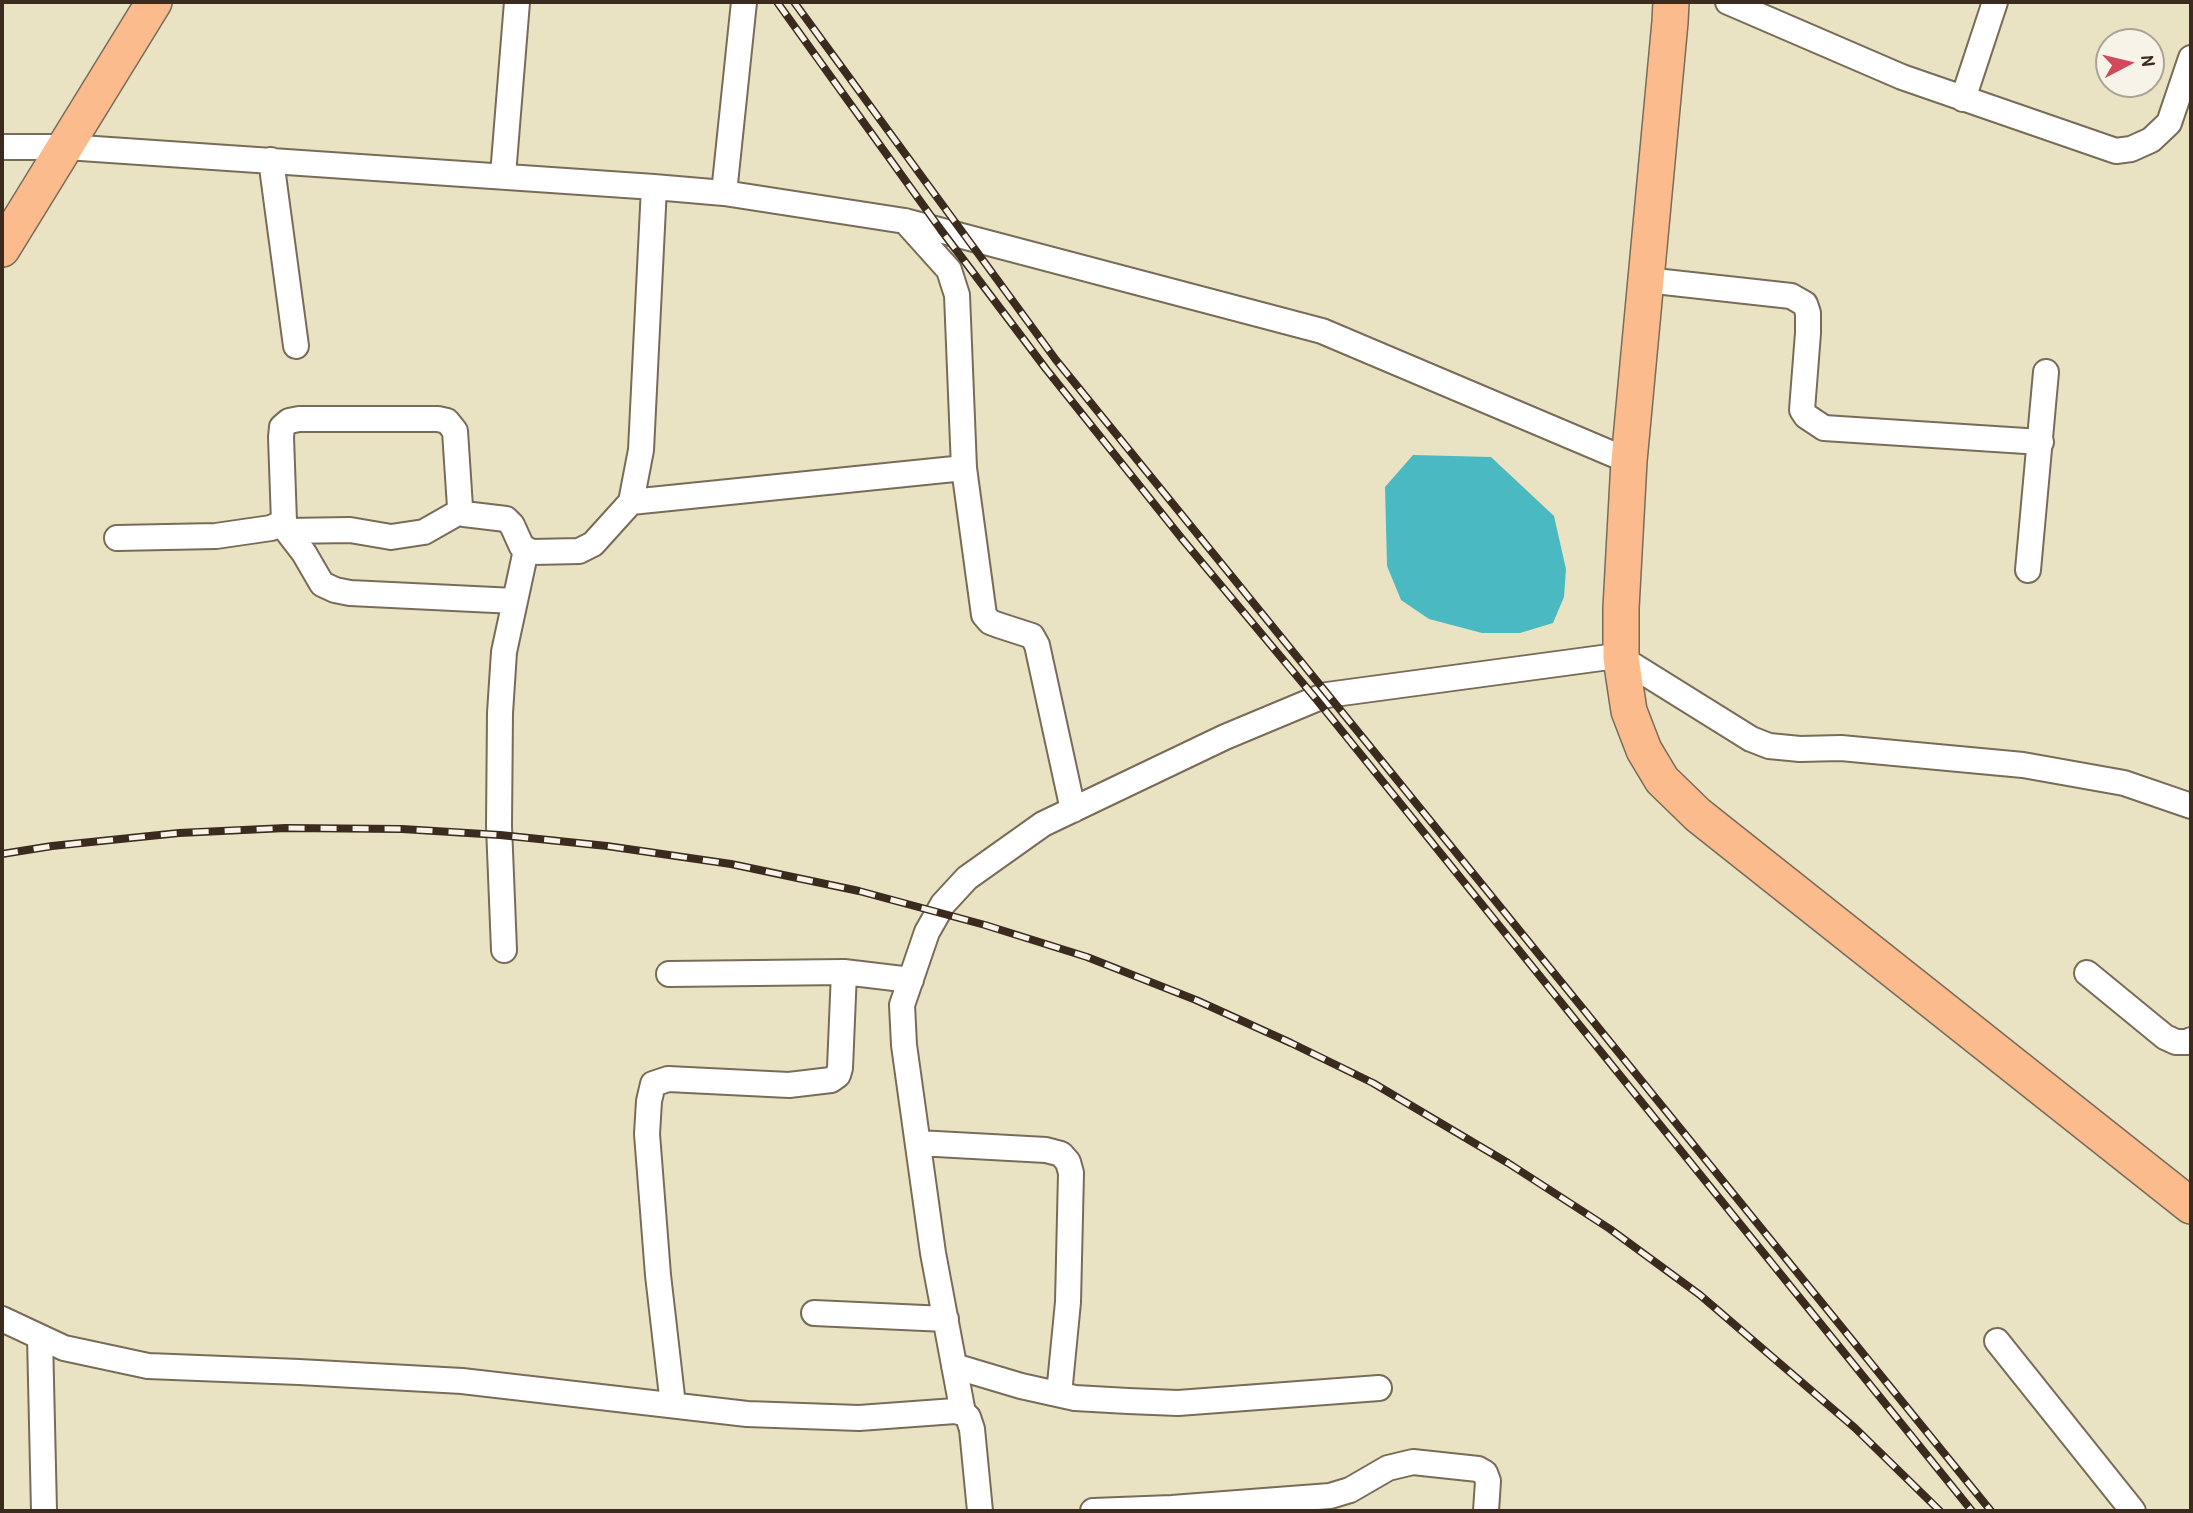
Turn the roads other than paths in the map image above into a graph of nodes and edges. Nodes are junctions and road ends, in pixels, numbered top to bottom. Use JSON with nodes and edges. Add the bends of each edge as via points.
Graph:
{"nodes":[{"id":1,"x":155,"y":2,"type":"edge"},
{"id":2,"x":517,"y":2,"type":"edge"},
{"id":3,"x":744,"y":2,"type":"edge"},
{"id":4,"x":1671,"y":2,"type":"edge"},
{"id":5,"x":1728,"y":2,"type":"edge"},
{"id":6,"x":1996,"y":2,"type":"edge"},
{"id":7,"x":2191,"y":58,"type":"edge"},
{"id":8,"x":1963,"y":99,"type":"junction"},
{"id":9,"x":2,"y":147,"type":"edge"},
{"id":10,"x":66,"y":147,"type":"junction"},
{"id":11,"x":271,"y":160,"type":"junction"},
{"id":12,"x":503,"y":175,"type":"junction"},
{"id":13,"x":654,"y":187,"type":"junction"},
{"id":14,"x":724,"y":193,"type":"junction"},
{"id":15,"x":905,"y":221,"type":"junction"},
{"id":16,"x":2,"y":249,"type":"edge"},
{"id":17,"x":1646,"y":280,"type":"junction"},
{"id":18,"x":296,"y":346,"type":"dead end"},
{"id":19,"x":2046,"y":372,"type":"dead end"},
{"id":20,"x":2041,"y":442,"type":"junction"},
{"id":21,"x":1629,"y":461,"type":"junction"},
{"id":22,"x":964,"y":468,"type":"junction"},
{"id":23,"x":631,"y":502,"type":"junction"},
{"id":24,"x":461,"y":511,"type":"junction"},
{"id":25,"x":286,"y":526,"type":"junction"},
{"id":26,"x":117,"y":538,"type":"dead end"},
{"id":27,"x":526,"y":550,"type":"junction"},
{"id":28,"x":2028,"y":570,"type":"dead end"},
{"id":29,"x":515,"y":601,"type":"junction"},
{"id":30,"x":1621,"y":658,"type":"junction"},
{"id":31,"x":2191,"y":806,"type":"edge"},
{"id":32,"x":1073,"y":810,"type":"junction"},
{"id":33,"x":504,"y":950,"type":"dead end"},
{"id":34,"x":844,"y":972,"type":"junction"},
{"id":35,"x":2087,"y":973,"type":"dead end"},
{"id":36,"x":669,"y":974,"type":"dead end"},
{"id":37,"x":911,"y":979,"type":"junction"},
{"id":38,"x":2191,"y":1040,"type":"edge"},
{"id":39,"x":918,"y":1143,"type":"junction"},
{"id":40,"x":2191,"y":1206,"type":"edge"},
{"id":41,"x":814,"y":1313,"type":"dead end"},
{"id":42,"x":2,"y":1319,"type":"edge"},
{"id":43,"x":946,"y":1319,"type":"junction"},
{"id":44,"x":40,"y":1337,"type":"junction"},
{"id":45,"x":1997,"y":1341,"type":"dead end"},
{"id":46,"x":954,"y":1366,"type":"junction"},
{"id":47,"x":1378,"y":1388,"type":"dead end"},
{"id":48,"x":1059,"y":1394,"type":"junction"},
{"id":49,"x":673,"y":1405,"type":"junction"},
{"id":50,"x":963,"y":1413,"type":"junction"},
{"id":51,"x":44,"y":1511,"type":"edge"},
{"id":52,"x":980,"y":1511,"type":"edge"},
{"id":53,"x":1093,"y":1511,"type":"edge"},
{"id":54,"x":1486,"y":1511,"type":"edge"},
{"id":55,"x":2133,"y":1511,"type":"edge"}],
"edges":[{"from":1,"to":10,"type":"highway"},
{"from":2,"to":12,"type":"street"},
{"from":3,"to":14,"type":"street"},
{"from":4,"to":17,"type":"highway"},
{"from":5,"to":8,"type":"street"},
{"from":6,"to":8,"type":"street"},
{"from":7,"to":8,"type":"street","via":[[2169,123],[2151,140],[2131,149],[2101,148]]},
{"from":9,"to":10,"type":"street"},
{"from":10,"to":11,"type":"street"},
{"from":10,"to":16,"type":"highway"},
{"from":11,"to":12,"type":"street"},
{"from":11,"to":18,"type":"street"},
{"from":12,"to":13,"type":"street"},
{"from":13,"to":14,"type":"street"},
{"from":13,"to":23,"type":"street","via":[[642,436]]},
{"from":14,"to":15,"type":"street"},
{"from":15,"to":21,"type":"street","via":[[1322,331]]},
{"from":15,"to":22,"type":"street","via":[[949,270],[957,295]]},
{"from":17,"to":20,"type":"street","via":[[1791,296],[1805,304],[1808,333],[1802,410],[1824,428]]},
{"from":17,"to":21,"type":"highway"},
{"from":19,"to":20,"type":"street"},
{"from":20,"to":28,"type":"street"},
{"from":21,"to":30,"type":"highway"},
{"from":22,"to":23,"type":"street"},
{"from":22,"to":32,"type":"street","via":[[985,615],[990,622],[1032,636],[1037,645]]},
{"from":23,"to":27,"type":"street","via":[[600,538],[579,551]]},
{"from":24,"to":25,"type":"street","via":[[424,532],[391,537]]},
{"from":24,"to":25,"type":"street","via":[[454,431],[447,421],[299,419],[282,427]]},
{"from":24,"to":27,"type":"street","via":[[506,519]]},
{"from":25,"to":26,"type":"street","via":[[216,536]]},
{"from":25,"to":29,"type":"street","via":[[322,584],[335,590]]},
{"from":27,"to":29,"type":"street"},
{"from":29,"to":33,"type":"street","via":[[504,652],[500,713]]},
{"from":30,"to":31,"type":"street","via":[[1769,746],[2023,765],[2124,783]]},
{"from":30,"to":32,"type":"street","via":[[1327,695],[1224,737]]},
{"from":30,"to":40,"type":"highway","via":[[1629,711],[1644,750],[1662,780],[1698,815]]},
{"from":32,"to":37,"type":"street","via":[[1043,824],[967,878],[943,904],[927,932]]},
{"from":34,"to":36,"type":"street"},
{"from":34,"to":37,"type":"street"},
{"from":34,"to":49,"type":"street","via":[[838,1076],[789,1084],[668,1079],[653,1084],[647,1134]]},
{"from":35,"to":38,"type":"street","via":[[2165,1037],[2176,1042]]},
{"from":37,"to":39,"type":"street","via":[[902,1005]]},
{"from":39,"to":43,"type":"street"},
{"from":39,"to":48,"type":"street","via":[[1046,1150],[1061,1153],[1068,1162],[1068,1302]]},
{"from":41,"to":43,"type":"street"},
{"from":42,"to":44,"type":"street"},
{"from":43,"to":46,"type":"street"},
{"from":44,"to":49,"type":"street","via":[[64,1348],[148,1366],[462,1381]]},
{"from":44,"to":51,"type":"street"},
{"from":45,"to":55,"type":"street"},
{"from":46,"to":48,"type":"street"},
{"from":46,"to":50,"type":"street"},
{"from":47,"to":48,"type":"street","via":[[1178,1402]]},
{"from":49,"to":50,"type":"street","via":[[747,1414],[859,1418]]},
{"from":50,"to":52,"type":"street","via":[[972,1429]]},
{"from":53,"to":54,"type":"street","via":[[1330,1496],[1388,1468],[1412,1462],[1485,1473],[1489,1481]]}]}
